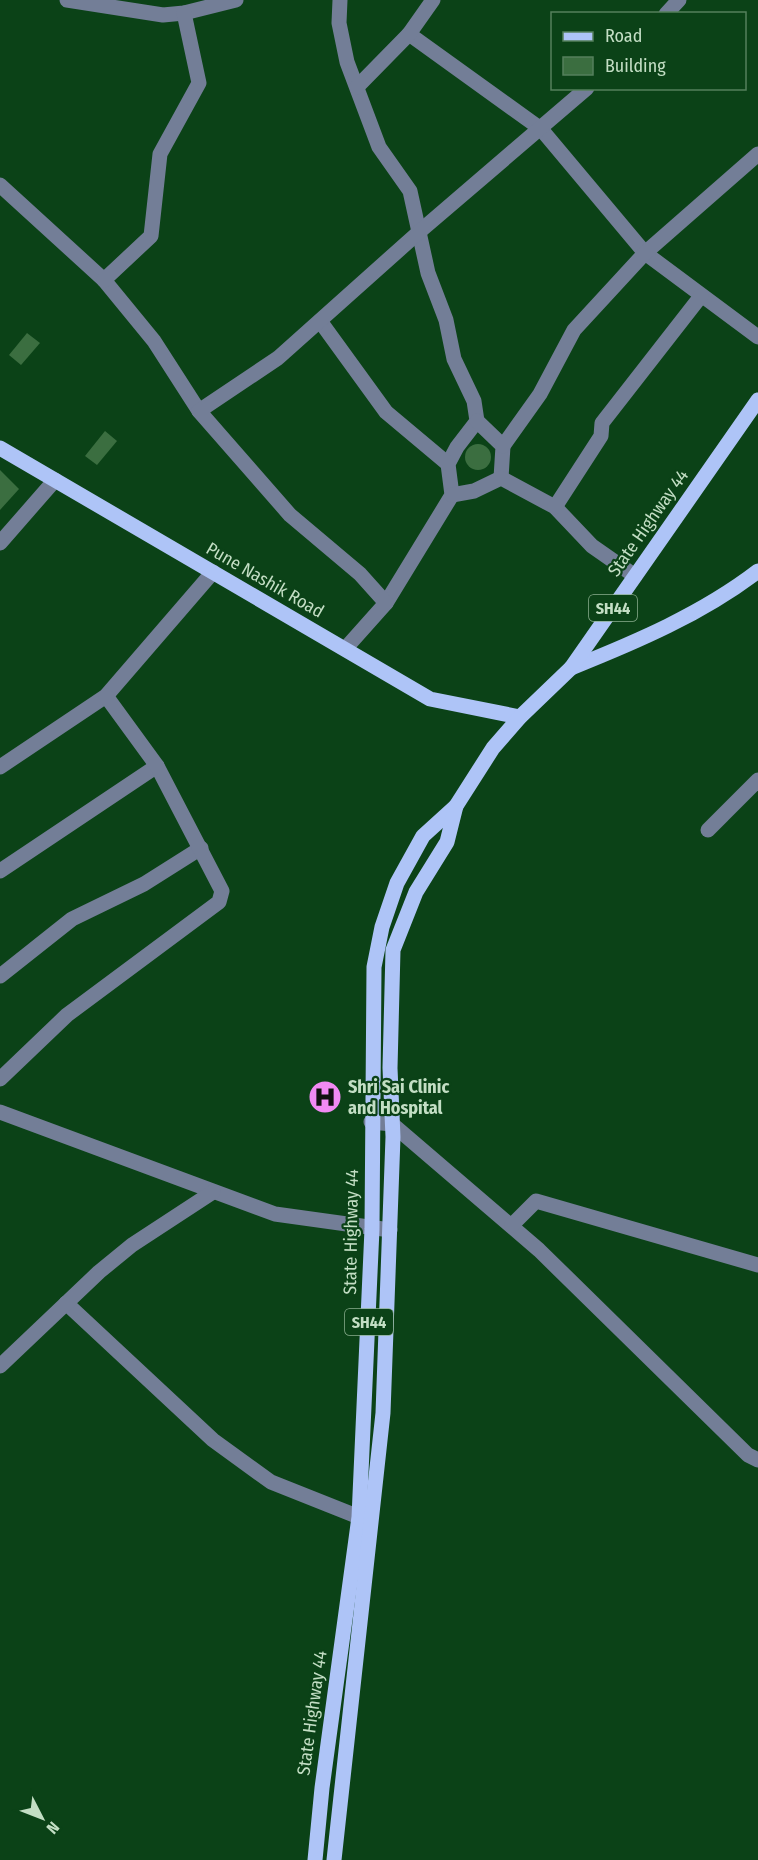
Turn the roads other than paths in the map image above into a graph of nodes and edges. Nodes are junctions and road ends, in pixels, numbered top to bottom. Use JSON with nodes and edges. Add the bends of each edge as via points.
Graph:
{"nodes":[{"id":1,"x":68,"y":0,"type":"edge"},
{"id":2,"x":236,"y":0,"type":"edge"},
{"id":3,"x":340,"y":0,"type":"edge"},
{"id":4,"x":433,"y":0,"type":"edge"},
{"id":5,"x":679,"y":0,"type":"edge"},
{"id":6,"x":214,"y":3,"type":"edge"},
{"id":7,"x":668,"y":12,"type":"edge"},
{"id":8,"x":184,"y":13,"type":"junction"},
{"id":9,"x":409,"y":34,"type":"junction"},
{"id":10,"x":357,"y":87,"type":"junction"},
{"id":11,"x":584,"y":90,"type":"edge"},
{"id":12,"x":541,"y":129,"type":"junction"},
{"id":13,"x":758,"y":154,"type":"edge"},
{"id":14,"x":0,"y":185,"type":"edge"},
{"id":15,"x":419,"y":232,"type":"junction"},
{"id":16,"x":645,"y":253,"type":"junction"},
{"id":17,"x":104,"y":280,"type":"junction"},
{"id":18,"x":701,"y":296,"type":"junction"},
{"id":19,"x":320,"y":321,"type":"junction"},
{"id":20,"x":758,"y":337,"type":"edge"},
{"id":21,"x":758,"y":400,"type":"edge"},
{"id":22,"x":199,"y":411,"type":"junction"},
{"id":23,"x":477,"y":421,"type":"junction"},
{"id":24,"x":503,"y":446,"type":"junction"},
{"id":25,"x":0,"y":448,"type":"edge"},
{"id":26,"x":448,"y":464,"type":"junction"},
{"id":27,"x":501,"y":478,"type":"junction"},
{"id":28,"x":55,"y":480,"type":"junction"},
{"id":29,"x":452,"y":495,"type":"junction"},
{"id":30,"x":555,"y":507,"type":"junction"},
{"id":31,"x":0,"y":543,"type":"edge"},
{"id":32,"x":758,"y":571,"type":"edge"},
{"id":33,"x":213,"y":572,"type":"junction"},
{"id":34,"x":635,"y":576,"type":"junction"},
{"id":35,"x":386,"y":603,"type":"junction"},
{"id":36,"x":345,"y":649,"type":"junction"},
{"id":37,"x":571,"y":668,"type":"junction"},
{"id":38,"x":106,"y":696,"type":"junction"},
{"id":39,"x":520,"y":717,"type":"junction"},
{"id":40,"x":157,"y":766,"type":"junction"},
{"id":41,"x":0,"y":767,"type":"edge"},
{"id":42,"x":758,"y":780,"type":"edge"},
{"id":43,"x":456,"y":806,"type":"junction"},
{"id":44,"x":708,"y":830,"type":"dead end"},
{"id":45,"x":201,"y":848,"type":"junction"},
{"id":46,"x":0,"y":871,"type":"edge"},
{"id":47,"x":376,"y":946,"type":"junction"},
{"id":48,"x":393,"y":950,"type":"junction"},
{"id":49,"x":0,"y":976,"type":"edge"},
{"id":50,"x":0,"y":1079,"type":"edge"},
{"id":51,"x":0,"y":1112,"type":"edge"},
{"id":52,"x":371,"y":1122,"type":"junction"},
{"id":53,"x":392,"y":1124,"type":"junction"},
{"id":54,"x":213,"y":1192,"type":"junction"},
{"id":55,"x":512,"y":1225,"type":"junction"},
{"id":56,"x":372,"y":1229,"type":"junction"},
{"id":57,"x":390,"y":1230,"type":"junction"},
{"id":58,"x":758,"y":1264,"type":"edge"},
{"id":59,"x":66,"y":1303,"type":"junction"},
{"id":60,"x":0,"y":1366,"type":"edge"},
{"id":61,"x":758,"y":1460,"type":"edge"},
{"id":62,"x":358,"y":1516,"type":"junction"},
{"id":63,"x":344,"y":1621,"type":"junction"},
{"id":64,"x":360,"y":1624,"type":"junction"},
{"id":65,"x":324,"y":1771,"type":"junction"},
{"id":66,"x":343,"y":1774,"type":"junction"},
{"id":67,"x":315,"y":1860,"type":"edge"},
{"id":68,"x":334,"y":1860,"type":"edge"}],
"edges":[{"from":1,"to":8,"type":"street","via":[[163,15]]},
{"from":2,"to":6,"type":"street"},
{"from":3,"to":10,"type":"street","via":[[340,33]]},
{"from":4,"to":9,"type":"street"},
{"from":5,"to":7,"type":"street"},
{"from":6,"to":8,"type":"street"},
{"from":8,"to":17,"type":"street","via":[[199,83],[160,154],[150,236]]},
{"from":9,"to":10,"type":"street"},
{"from":9,"to":12,"type":"street"},
{"from":10,"to":15,"type":"street","via":[[379,147],[410,191]]},
{"from":11,"to":12,"type":"street"},
{"from":12,"to":15,"type":"street"},
{"from":12,"to":16,"type":"street"},
{"from":13,"to":16,"type":"street"},
{"from":14,"to":17,"type":"street"},
{"from":15,"to":19,"type":"street"},
{"from":15,"to":23,"type":"street","via":[[428,273],[447,320],[454,359],[474,401]]},
{"from":16,"to":18,"type":"street"},
{"from":16,"to":24,"type":"street","via":[[574,330],[540,394]]},
{"from":17,"to":22,"type":"street","via":[[154,341]]},
{"from":18,"to":20,"type":"street"},
{"from":18,"to":30,"type":"street","via":[[602,423],[601,436]]},
{"from":19,"to":22,"type":"street","via":[[278,358]]},
{"from":19,"to":26,"type":"street","via":[[386,412]]},
{"from":21,"to":34,"type":"main road","name":"State Highway 44","number":"SH44"},
{"from":22,"to":35,"type":"street","via":[[290,515],[360,574]]},
{"from":23,"to":24,"type":"street"},
{"from":23,"to":26,"type":"street"},
{"from":24,"to":27,"type":"street"},
{"from":25,"to":28,"type":"main road","name":"Pune Nashik Road"},
{"from":26,"to":29,"type":"street"},
{"from":27,"to":29,"type":"street"},
{"from":27,"to":30,"type":"street"},
{"from":28,"to":31,"type":"street"},
{"from":28,"to":33,"type":"main road","name":"Pune Nashik Road"},
{"from":29,"to":35,"type":"street"},
{"from":30,"to":34,"type":"street","via":[[592,546]]},
{"from":32,"to":37,"type":"main road","via":[[734,590],[680,620]]},
{"from":33,"to":36,"type":"main road","name":"Pune Nashik Road"},
{"from":33,"to":38,"type":"street"},
{"from":34,"to":37,"type":"main road","name":"State Highway 44","number":"SH44"},
{"from":35,"to":36,"type":"street"},
{"from":36,"to":39,"type":"main road","name":"Pune Nashik Road","via":[[430,699]]},
{"from":37,"to":39,"type":"main road","name":"State Highway 44","number":"SH44"},
{"from":38,"to":40,"type":"street"},
{"from":38,"to":41,"type":"street"},
{"from":39,"to":43,"type":"main road","name":"State Highway 44","number":"SH44","via":[[494,748]]},
{"from":40,"to":45,"type":"street"},
{"from":40,"to":46,"type":"street"},
{"from":42,"to":44,"type":"street"},
{"from":43,"to":47,"type":"main road","name":"State Highway 44","number":"SH44","via":[[423,836],[412,855],[397,883]]},
{"from":43,"to":48,"type":"main road","name":"State Highway 44","number":"SH44","via":[[447,842],[416,892]]},
{"from":45,"to":49,"type":"street","via":[[144,884],[72,919]]},
{"from":45,"to":50,"type":"street","via":[[222,891],[219,902],[67,1015]]},
{"from":47,"to":48,"type":"main road"},
{"from":47,"to":52,"type":"main road","name":"State Highway 44","number":"SH44"},
{"from":48,"to":53,"type":"main road","name":"State Highway 44","number":"SH44"},
{"from":51,"to":54,"type":"street"},
{"from":52,"to":53,"type":"street"},
{"from":52,"to":56,"type":"main road","name":"State Highway 44","number":"SH44"},
{"from":53,"to":55,"type":"street"},
{"from":53,"to":57,"type":"main road","name":"State Highway 44","number":"SH44"},
{"from":54,"to":56,"type":"street","via":[[275,1214]]},
{"from":54,"to":59,"type":"street","via":[[132,1245]]},
{"from":55,"to":58,"type":"street","via":[[536,1201]]},
{"from":55,"to":61,"type":"street","via":[[748,1455]]},
{"from":56,"to":57,"type":"street"},
{"from":56,"to":62,"type":"main road","name":"State Highway 44","number":"SH44"},
{"from":57,"to":64,"type":"main road","name":"State Highway 44","number":"SH44","via":[[383,1413]]},
{"from":59,"to":60,"type":"street"},
{"from":59,"to":62,"type":"street","via":[[213,1440],[271,1482]]},
{"from":62,"to":63,"type":"main road","name":"State Highway 44","number":"SH44"},
{"from":63,"to":64,"type":"main road"},
{"from":63,"to":65,"type":"main road","name":"State Highway 44","number":"SH44"},
{"from":64,"to":66,"type":"main road","name":"State Highway 44","number":"SH44"},
{"from":65,"to":66,"type":"main road"},
{"from":65,"to":67,"type":"main road","name":"State Highway 44","number":"SH44"},
{"from":66,"to":68,"type":"main road","name":"State Highway 44","number":"SH44"}]}
